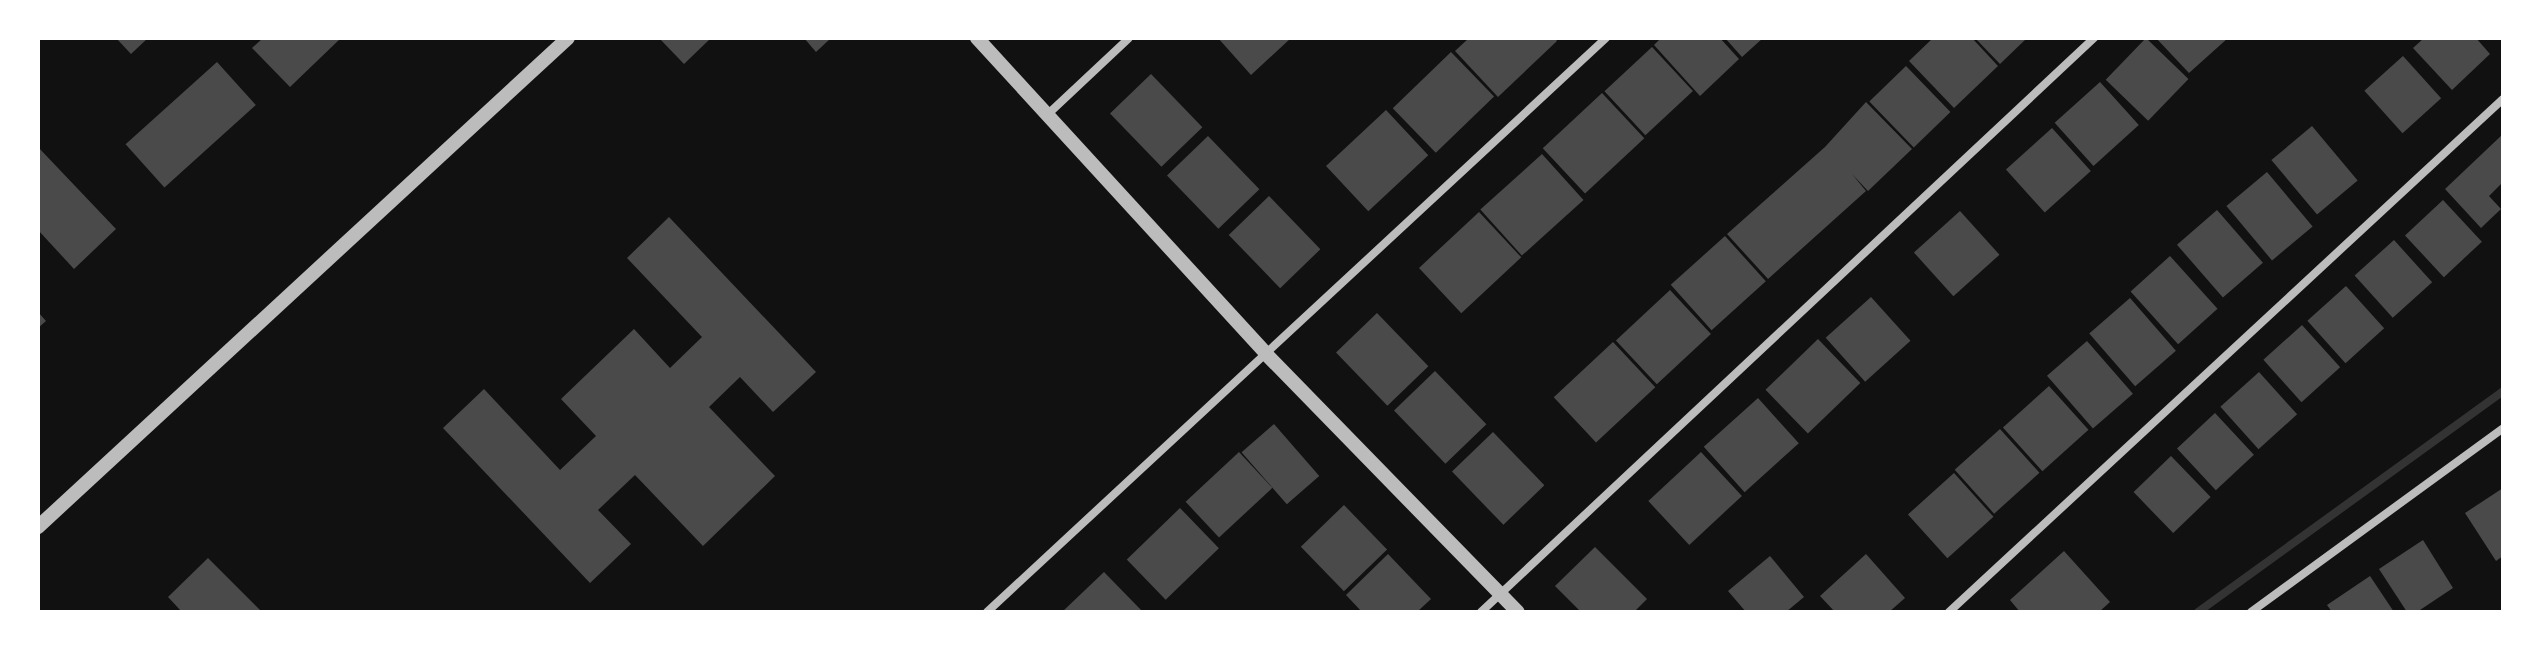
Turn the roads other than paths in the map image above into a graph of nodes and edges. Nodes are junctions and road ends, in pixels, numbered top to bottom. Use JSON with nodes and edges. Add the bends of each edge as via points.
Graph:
{"nodes":[{"id":1,"x":568,"y":38,"type":"edge"},
{"id":2,"x":977,"y":38,"type":"edge"},
{"id":3,"x":1129,"y":38,"type":"edge"},
{"id":4,"x":1606,"y":38,"type":"edge"},
{"id":5,"x":2094,"y":38,"type":"edge"},
{"id":6,"x":2503,"y":99,"type":"edge"},
{"id":7,"x":1047,"y":115,"type":"junction"},
{"id":8,"x":1267,"y":355,"type":"junction"},
{"id":9,"x":2503,"y":428,"type":"edge"},
{"id":10,"x":38,"y":527,"type":"edge"},
{"id":11,"x":1501,"y":594,"type":"junction"},
{"id":12,"x":987,"y":612,"type":"edge"},
{"id":13,"x":1481,"y":612,"type":"edge"},
{"id":14,"x":1518,"y":612,"type":"edge"},
{"id":15,"x":1949,"y":612,"type":"edge"},
{"id":16,"x":2251,"y":612,"type":"edge"}],
"edges":[{"from":1,"to":10,"type":"street"},
{"from":2,"to":7,"type":"street"},
{"from":3,"to":7,"type":"street"},
{"from":4,"to":8,"type":"street"},
{"from":5,"to":11,"type":"street"},
{"from":6,"to":15,"type":"street"},
{"from":7,"to":8,"type":"street"},
{"from":8,"to":11,"type":"street"},
{"from":8,"to":12,"type":"street"},
{"from":9,"to":16,"type":"street"},
{"from":11,"to":13,"type":"street"},
{"from":11,"to":14,"type":"street"}]}
